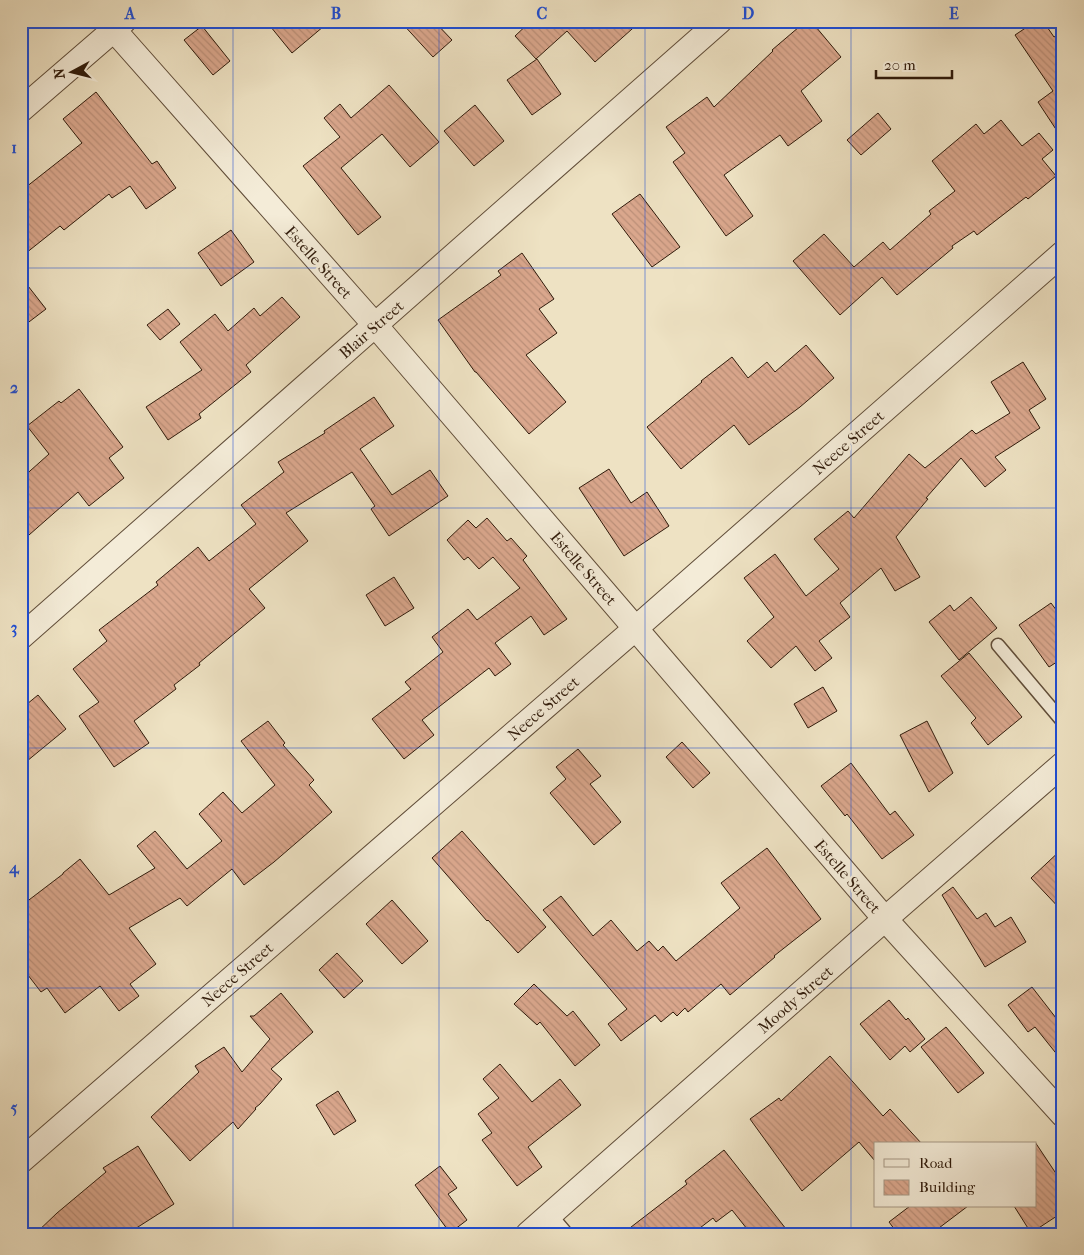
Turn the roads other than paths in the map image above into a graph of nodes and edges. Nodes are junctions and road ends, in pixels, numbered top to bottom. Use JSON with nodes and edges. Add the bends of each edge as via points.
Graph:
{"nodes":[{"id":1,"x":720,"y":21,"type":"edge"},
{"id":2,"x":115,"y":24,"type":"edge"},
{"id":3,"x":21,"y":110,"type":"edge"},
{"id":4,"x":1063,"y":253,"type":"edge"},
{"id":5,"x":376,"y":325,"type":"junction"},
{"id":6,"x":636,"y":628,"type":"junction"},
{"id":7,"x":21,"y":637,"type":"edge"},
{"id":8,"x":998,"y":645,"type":"dead end"},
{"id":9,"x":1063,"y":722,"type":"edge"},
{"id":10,"x":1063,"y":764,"type":"edge"},
{"id":11,"x":885,"y":919,"type":"junction"},
{"id":12,"x":1063,"y":1115,"type":"edge"},
{"id":13,"x":21,"y":1162,"type":"edge"},
{"id":14,"x":550,"y":1214,"type":"junction"},
{"id":15,"x":528,"y":1234,"type":"edge"},
{"id":16,"x":567,"y":1234,"type":"edge"}],
"edges":[{"from":1,"to":5,"type":"street","name":"Blair Street"},
{"from":2,"to":3,"type":"street"},
{"from":2,"to":5,"type":"street","name":"Estelle Street"},
{"from":4,"to":6,"type":"street","name":"Neece Street"},
{"from":5,"to":6,"type":"street","name":"Estelle Street"},
{"from":5,"to":7,"type":"street","name":"Blair Street"},
{"from":6,"to":11,"type":"street","name":"Estelle Street"},
{"from":6,"to":13,"type":"street","name":"Neece Street"},
{"from":8,"to":9,"type":"lane"},
{"from":10,"to":11,"type":"street","name":"Moody Street"},
{"from":11,"to":12,"type":"street","name":"Estelle Street"},
{"from":11,"to":14,"type":"street","name":"Moody Street"},
{"from":14,"to":15,"type":"street","name":"Moody Street"},
{"from":14,"to":16,"type":"lane"}]}
